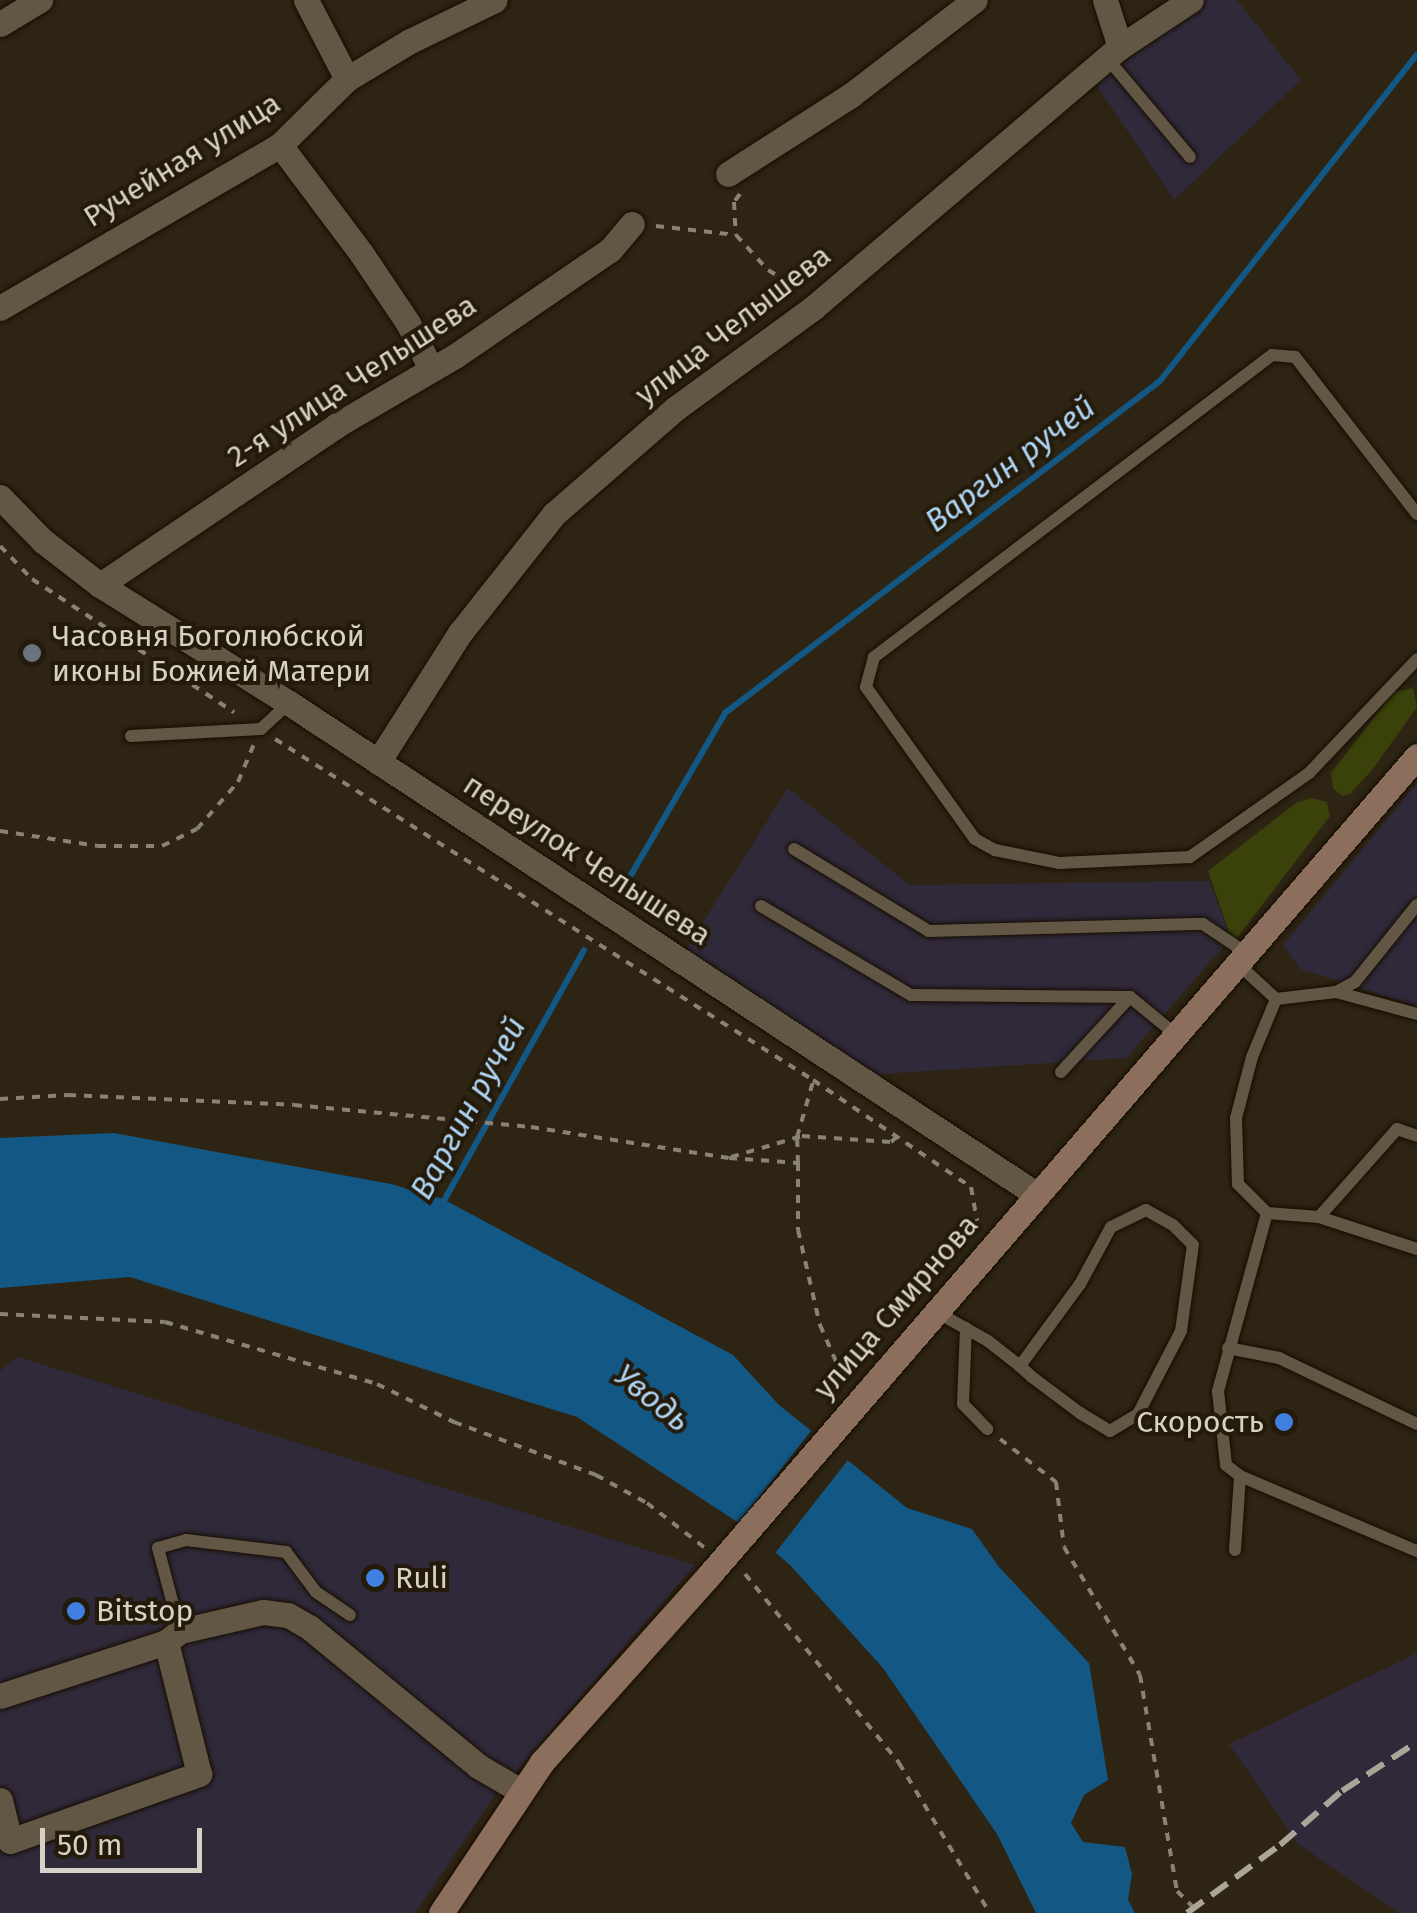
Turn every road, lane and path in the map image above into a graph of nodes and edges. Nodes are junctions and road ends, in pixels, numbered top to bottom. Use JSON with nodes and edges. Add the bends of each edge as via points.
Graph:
{"nodes":[{"id":1,"x":40,"y":0,"type":"edge"},
{"id":2,"x":306,"y":0,"type":"edge"},
{"id":3,"x":495,"y":0,"type":"edge"},
{"id":4,"x":976,"y":0,"type":"edge"},
{"id":5,"x":1105,"y":0,"type":"edge"},
{"id":6,"x":1191,"y":0,"type":"edge"},
{"id":7,"x":0,"y":24,"type":"edge"},
{"id":8,"x":1114,"y":53,"type":"junction"},
{"id":9,"x":346,"y":79,"type":"junction"},
{"id":10,"x":280,"y":145,"type":"junction"},
{"id":11,"x":1190,"y":156,"type":"dead end"},
{"id":12,"x":736,"y":180,"type":"joint"},
{"id":13,"x":632,"y":224,"type":"joint"},
{"id":14,"x":736,"y":235,"type":"junction"},
{"id":15,"x":0,"y":308,"type":"edge"},
{"id":16,"x":813,"y":308,"type":"junction"},
{"id":17,"x":430,"y":366,"type":"junction"},
{"id":18,"x":0,"y":497,"type":"edge"},
{"id":19,"x":1417,"y":514,"type":"edge"},
{"id":20,"x":0,"y":546,"type":"edge"},
{"id":21,"x":100,"y":585,"type":"junction"},
{"id":22,"x":1417,"y":658,"type":"edge"},
{"id":23,"x":289,"y":703,"type":"junction"},
{"id":24,"x":260,"y":730,"type":"junction"},
{"id":25,"x":131,"y":736,"type":"dead end"},
{"id":26,"x":1417,"y":756,"type":"edge"},
{"id":27,"x":378,"y":762,"type":"junction"},
{"id":28,"x":0,"y":831,"type":"edge"},
{"id":29,"x":794,"y":849,"type":"dead end"},
{"id":30,"x":1417,"y":905,"type":"edge"},
{"id":31,"x":761,"y":906,"type":"dead end"},
{"id":32,"x":1241,"y":957,"type":"junction"},
{"id":33,"x":1336,"y":992,"type":"junction"},
{"id":34,"x":1130,"y":997,"type":"junction"},
{"id":35,"x":1276,"y":999,"type":"junction"},
{"id":36,"x":1417,"y":1014,"type":"edge"},
{"id":37,"x":1174,"y":1033,"type":"junction"},
{"id":38,"x":826,"y":1056,"type":"junction"},
{"id":39,"x":1061,"y":1072,"type":"dead end"},
{"id":40,"x":813,"y":1080,"type":"junction"},
{"id":41,"x":0,"y":1098,"type":"edge"},
{"id":42,"x":915,"y":1114,"type":"junction"},
{"id":43,"x":898,"y":1136,"type":"junction"},
{"id":44,"x":1417,"y":1136,"type":"edge"},
{"id":45,"x":797,"y":1137,"type":"junction"},
{"id":46,"x":729,"y":1158,"type":"junction"},
{"id":47,"x":798,"y":1163,"type":"junction"},
{"id":48,"x":1036,"y":1194,"type":"junction"},
{"id":49,"x":1268,"y":1213,"type":"junction"},
{"id":50,"x":1320,"y":1217,"type":"junction"},
{"id":51,"x":1417,"y":1249,"type":"edge"},
{"id":52,"x":926,"y":1286,"type":"dead end"},
{"id":53,"x":934,"y":1311,"type":"junction"},
{"id":54,"x":0,"y":1314,"type":"edge"},
{"id":55,"x":966,"y":1328,"type":"junction"},
{"id":56,"x":1228,"y":1348,"type":"junction"},
{"id":57,"x":1020,"y":1366,"type":"junction"},
{"id":58,"x":858,"y":1372,"type":"dead end"},
{"id":59,"x":1417,"y":1424,"type":"edge"},
{"id":60,"x":987,"y":1430,"type":"joint"},
{"id":61,"x":1240,"y":1476,"type":"junction"},
{"id":62,"x":1235,"y":1550,"type":"dead end"},
{"id":63,"x":1417,"y":1551,"type":"edge"},
{"id":64,"x":711,"y":1564,"type":"junction"},
{"id":65,"x":746,"y":1574,"type":"dead end"},
{"id":66,"x":350,"y":1615,"type":"dead end"},
{"id":67,"x":173,"y":1637,"type":"junction"},
{"id":68,"x":0,"y":1696,"type":"edge"},
{"id":69,"x":520,"y":1790,"type":"junction"},
{"id":70,"x":0,"y":1800,"type":"edge"},
{"id":71,"x":441,"y":1913,"type":"edge"},
{"id":72,"x":990,"y":1913,"type":"edge"},
{"id":73,"x":1199,"y":1913,"type":"edge"}],
"edges":[{"from":1,"to":7,"type":"street"},
{"from":2,"to":9,"type":"street"},
{"from":3,"to":9,"type":"street","name":"Ручейная улица"},
{"from":4,"to":12,"type":"street"},
{"from":5,"to":8,"type":"street"},
{"from":6,"to":8,"type":"street","name":"улица Челышева"},
{"from":8,"to":11,"type":"lane"},
{"from":8,"to":16,"type":"street","name":"улица Челышева"},
{"from":9,"to":10,"type":"street","name":"Ручейная улица"},
{"from":10,"to":15,"type":"street","name":"Ручейная улица"},
{"from":10,"to":17,"type":"street","via":[[361,252]]},
{"from":12,"to":14,"type":"path"},
{"from":13,"to":14,"type":"path"},
{"from":13,"to":17,"type":"street","name":"2-я улица Челышева","via":[[610,250],[455,356]]},
{"from":14,"to":16,"type":"path"},
{"from":16,"to":27,"type":"street","name":"улица Челышева","via":[[676,408],[554,514],[460,633]]},
{"from":17,"to":21,"type":"street","name":"2-я улица Челышева"},
{"from":18,"to":21,"type":"street","name":"переулок Челышева"},
{"from":19,"to":22,"type":"lane","via":[[1295,357],[1272,355],[874,657],[866,687],[974,839],[1058,863],[1190,857],[1309,773]]},
{"from":20,"to":24,"type":"path","via":[[32,579]]},
{"from":21,"to":23,"type":"street","name":"переулок Челышева"},
{"from":23,"to":24,"type":"lane"},
{"from":23,"to":27,"type":"street","name":"переулок Челышева"},
{"from":24,"to":25,"type":"lane"},
{"from":24,"to":28,"type":"path","via":[[238,782],[197,828],[162,846],[98,846]]},
{"from":24,"to":40,"type":"path"},
{"from":26,"to":32,"type":"main road","name":"улица Смирнова"},
{"from":27,"to":38,"type":"street","name":"переулок Челышева"},
{"from":29,"to":32,"type":"lane","via":[[929,931],[1203,924]]},
{"from":30,"to":33,"type":"lane","via":[[1355,982]]},
{"from":31,"to":34,"type":"lane","via":[[910,995]]},
{"from":32,"to":35,"type":"lane"},
{"from":32,"to":37,"type":"main road","name":"улица Смирнова"},
{"from":33,"to":35,"type":"lane"},
{"from":33,"to":36,"type":"lane"},
{"from":34,"to":37,"type":"lane"},
{"from":34,"to":39,"type":"lane"},
{"from":35,"to":49,"type":"lane","via":[[1236,1118],[1238,1184]]},
{"from":37,"to":48,"type":"main road","name":"улица Смирнова"},
{"from":38,"to":40,"type":"path"},
{"from":38,"to":42,"type":"street","name":"переулок Челышева"},
{"from":40,"to":43,"type":"path"},
{"from":40,"to":45,"type":"path"},
{"from":41,"to":46,"type":"path","via":[[294,1105],[531,1126]]},
{"from":42,"to":43,"type":"path"},
{"from":42,"to":48,"type":"street","name":"переулок Челышева"},
{"from":43,"to":45,"type":"path","via":[[891,1142]]},
{"from":43,"to":52,"type":"path","via":[[971,1187],[977,1222]]},
{"from":44,"to":50,"type":"lane","via":[[1398,1130]]},
{"from":45,"to":46,"type":"path"},
{"from":45,"to":47,"type":"path"},
{"from":46,"to":47,"type":"path"},
{"from":47,"to":58,"type":"path","via":[[798,1230],[820,1324],[847,1387]]},
{"from":48,"to":53,"type":"main road","name":"улица Смирнова"},
{"from":49,"to":50,"type":"lane"},
{"from":49,"to":56,"type":"lane"},
{"from":50,"to":51,"type":"lane"},
{"from":53,"to":55,"type":"lane"},
{"from":53,"to":64,"type":"main road","name":"улица Смирнова"},
{"from":54,"to":64,"type":"path","via":[[166,1322],[377,1384],[454,1422],[596,1475],[647,1503]]},
{"from":55,"to":57,"type":"lane"},
{"from":55,"to":60,"type":"lane","via":[[963,1404]]},
{"from":56,"to":59,"type":"lane","via":[[1279,1358]]},
{"from":56,"to":61,"type":"lane","via":[[1218,1391],[1226,1465]]},
{"from":57,"to":57,"type":"lane","via":[[1110,1430],[1138,1414],[1181,1332],[1193,1244],[1146,1210],[1111,1226],[1080,1284]]},
{"from":60,"to":73,"type":"path","via":[[1056,1482],[1064,1547],[1140,1675],[1178,1891]]},
{"from":61,"to":62,"type":"lane"},
{"from":61,"to":63,"type":"lane"},
{"from":64,"to":69,"type":"main road","name":"улица Смирнова"},
{"from":65,"to":72,"type":"path","via":[[899,1763]]},
{"from":66,"to":67,"type":"lane","via":[[316,1592],[286,1552],[186,1540],[158,1548]]},
{"from":67,"to":68,"type":"street"},
{"from":67,"to":69,"type":"street","via":[[263,1612],[288,1615],[478,1766]]},
{"from":67,"to":70,"type":"street","via":[[199,1774],[10,1841]]},
{"from":69,"to":71,"type":"main road","name":"улица Смирнова"}]}
